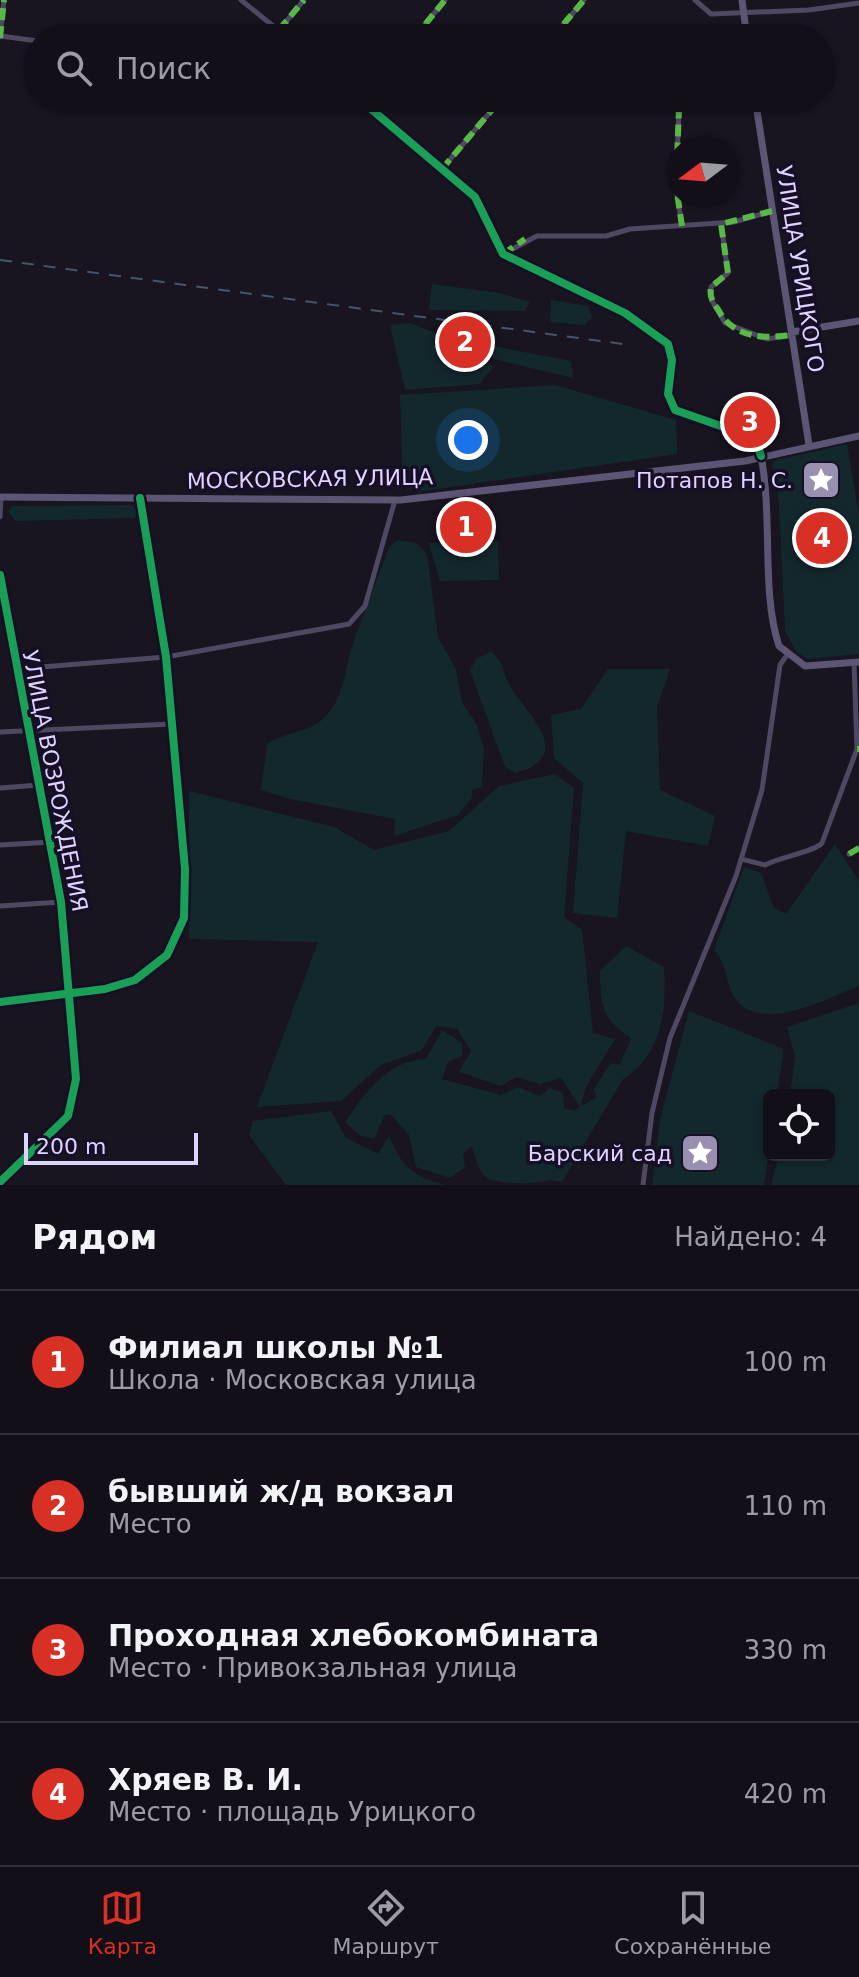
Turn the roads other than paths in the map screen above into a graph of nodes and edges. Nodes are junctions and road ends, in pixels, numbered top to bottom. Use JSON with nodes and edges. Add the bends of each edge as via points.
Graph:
{"nodes":[{"id":1,"x":4,"y":0,"type":"edge"},
{"id":2,"x":241,"y":0,"type":"edge"},
{"id":3,"x":304,"y":0,"type":"edge"},
{"id":4,"x":445,"y":0,"type":"edge"},
{"id":5,"x":584,"y":0,"type":"edge"},
{"id":6,"x":695,"y":0,"type":"edge"},
{"id":7,"x":742,"y":0,"type":"edge"},
{"id":8,"x":859,"y":3,"type":"edge"},
{"id":9,"x":744,"y":14,"type":"junction"},
{"id":10,"x":271,"y":24,"type":"edge"},
{"id":11,"x":284,"y":24,"type":"edge"},
{"id":12,"x":425,"y":24,"type":"edge"},
{"id":13,"x":564,"y":24,"type":"edge"},
{"id":14,"x":745,"y":24,"type":"edge"},
{"id":15,"x":0,"y":37,"type":"edge"},
{"id":16,"x":24,"y":40,"type":"edge"},
{"id":17,"x":375,"y":112,"type":"edge"},
{"id":18,"x":490,"y":112,"type":"edge"},
{"id":19,"x":679,"y":112,"type":"edge"},
{"id":20,"x":757,"y":112,"type":"edge"},
{"id":21,"x":442,"y":169,"type":"junction"},
{"id":22,"x":772,"y":211,"type":"junction"},
{"id":23,"x":721,"y":224,"type":"junction"},
{"id":24,"x":682,"y":226,"type":"junction"},
{"id":25,"x":503,"y":254,"type":"junction"},
{"id":26,"x":859,"y":321,"type":"edge"},
{"id":27,"x":792,"y":334,"type":"junction"},
{"id":28,"x":859,"y":436,"type":"edge"},
{"id":29,"x":809,"y":445,"type":"junction"},
{"id":30,"x":761,"y":456,"type":"junction"},
{"id":31,"x":1,"y":497,"type":"edge"},
{"id":32,"x":140,"y":498,"type":"junction"},
{"id":33,"x":395,"y":500,"type":"junction"},
{"id":34,"x":0,"y":517,"type":"edge"},
{"id":35,"x":0,"y":575,"type":"edge"},
{"id":36,"x":10,"y":641,"type":"junction"},
{"id":37,"x":0,"y":642,"type":"edge"},
{"id":38,"x":787,"y":655,"type":"junction"},
{"id":39,"x":166,"y":657,"type":"junction"},
{"id":40,"x":857,"y":662,"type":"edge"},
{"id":41,"x":16,"y":669,"type":"junction"},
{"id":42,"x":172,"y":724,"type":"junction"},
{"id":43,"x":27,"y":730,"type":"junction"},
{"id":44,"x":0,"y":732,"type":"edge"},
{"id":45,"x":858,"y":749,"type":"edge"},
{"id":46,"x":39,"y":785,"type":"junction"},
{"id":47,"x":0,"y":788,"type":"edge"},
{"id":48,"x":52,"y":842,"type":"junction"},
{"id":49,"x":0,"y":845,"type":"edge"},
{"id":50,"x":859,"y":848,"type":"edge"},
{"id":51,"x":849,"y":854,"type":"dead end"},
{"id":52,"x":741,"y":859,"type":"junction"},
{"id":53,"x":61,"y":902,"type":"junction"},
{"id":54,"x":0,"y":906,"type":"edge"},
{"id":55,"x":70,"y":994,"type":"junction"},
{"id":56,"x":0,"y":1002,"type":"edge"},
{"id":57,"x":0,"y":1182,"type":"edge"},
{"id":58,"x":643,"y":1185,"type":"edge"}],
"edges":[{"from":1,"to":15,"type":"street"},
{"from":2,"to":10,"type":"street"},
{"from":3,"to":11,"type":"street"},
{"from":4,"to":12,"type":"street"},
{"from":5,"to":13,"type":"street"},
{"from":6,"to":9,"type":"street","via":[[711,14]]},
{"from":7,"to":9,"type":"main road"},
{"from":8,"to":9,"type":"street"},
{"from":9,"to":14,"type":"main road"},
{"from":15,"to":16,"type":"street"},
{"from":17,"to":21,"type":"street"},
{"from":18,"to":21,"type":"street"},
{"from":19,"to":24,"type":"street","via":[[676,186]]},
{"from":20,"to":22,"type":"main road","name":"УЛИЦА УРИЦКОГО"},
{"from":21,"to":25,"type":"street","via":[[479,203]]},
{"from":22,"to":23,"type":"street"},
{"from":22,"to":27,"type":"main road","name":"УЛИЦА УРИЦКОГО"},
{"from":23,"to":24,"type":"street"},
{"from":23,"to":27,"type":"street","via":[[728,273],[710,294],[725,323],[767,339]]},
{"from":24,"to":25,"type":"street","via":[[606,236],[537,236]]},
{"from":25,"to":30,"type":"street","via":[[625,313],[658,336],[670,349],[668,394],[675,410],[755,438]]},
{"from":26,"to":27,"type":"main road"},
{"from":27,"to":29,"type":"main road","name":"УЛИЦА УРИЦКОГО"},
{"from":28,"to":29,"type":"main road","name":"МОСКОВСКАЯ УЛИЦА"},
{"from":29,"to":30,"type":"main road","name":"МОСКОВСКАЯ УЛИЦА"},
{"from":30,"to":33,"type":"main road","name":"МОСКОВСКАЯ УЛИЦА"},
{"from":30,"to":38,"type":"main road","via":[[769,507],[772,612],[779,646]]},
{"from":31,"to":32,"type":"main road","name":"МОСКОВСКАЯ УЛИЦА"},
{"from":31,"to":34,"type":"street"},
{"from":32,"to":33,"type":"main road","name":"МОСКОВСКАЯ УЛИЦА"},
{"from":32,"to":39,"type":"street"},
{"from":33,"to":39,"type":"street","via":[[357,619]]},
{"from":35,"to":36,"type":"street","name":"УЛИЦА ВОЗРОЖДЕНИЯ"},
{"from":36,"to":37,"type":"street"},
{"from":36,"to":41,"type":"street","name":"УЛИЦА ВОЗРОЖДЕНИЯ"},
{"from":38,"to":40,"type":"main road","via":[[805,666]]},
{"from":38,"to":52,"type":"street","via":[[780,665],[762,790]]},
{"from":39,"to":41,"type":"street"},
{"from":39,"to":42,"type":"street"},
{"from":40,"to":45,"type":"street"},
{"from":41,"to":43,"type":"street","name":"УЛИЦА ВОЗРОЖДЕНИЯ"},
{"from":42,"to":43,"type":"street"},
{"from":42,"to":55,"type":"street","via":[[185,869],[180,932],[167,955],[135,980]]},
{"from":43,"to":44,"type":"street"},
{"from":43,"to":46,"type":"street","name":"УЛИЦА ВОЗРОЖДЕНИЯ"},
{"from":45,"to":52,"type":"street","via":[[822,843],[814,851],[765,865]]},
{"from":46,"to":47,"type":"street"},
{"from":46,"to":48,"type":"street","name":"УЛИЦА ВОЗРОЖДЕНИЯ"},
{"from":48,"to":49,"type":"street"},
{"from":48,"to":53,"type":"street","name":"УЛИЦА ВОЗРОЖДЕНИЯ"},
{"from":50,"to":51,"type":"street"},
{"from":52,"to":58,"type":"street","via":[[670,1038],[652,1113]]},
{"from":53,"to":54,"type":"street"},
{"from":53,"to":55,"type":"street","name":"УЛИЦА ВОЗРОЖДЕНИЯ"},
{"from":55,"to":56,"type":"street"},
{"from":55,"to":57,"type":"street","name":"УЛИЦА ВОЗРОЖДЕНИЯ","via":[[76,1079],[72,1108]]}]}
